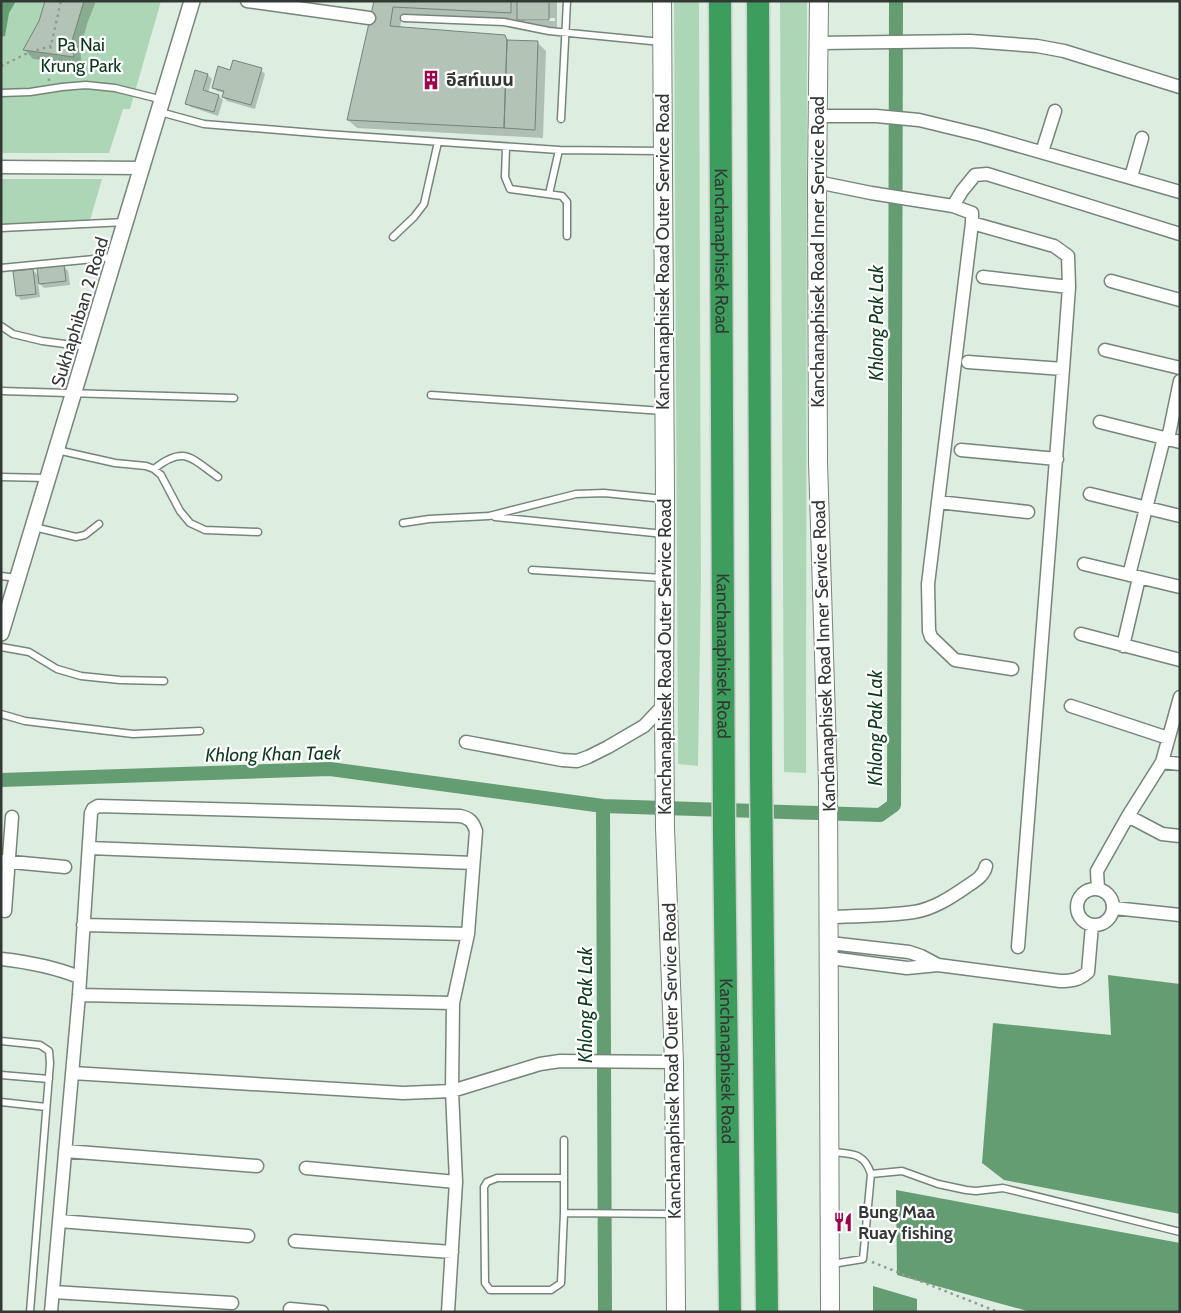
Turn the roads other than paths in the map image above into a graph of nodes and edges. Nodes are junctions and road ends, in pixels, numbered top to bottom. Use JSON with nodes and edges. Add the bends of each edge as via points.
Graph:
{"nodes":[{"id":1,"x":192,"y":1,"type":"edge"},
{"id":2,"x":246,"y":1,"type":"edge"},
{"id":3,"x":567,"y":1,"type":"edge"},
{"id":4,"x":662,"y":1,"type":"edge"},
{"id":5,"x":720,"y":1,"type":"edge"},
{"id":6,"x":758,"y":1,"type":"edge"},
{"id":7,"x":819,"y":1,"type":"edge"},
{"id":8,"x":369,"y":18,"type":"dead end"},
{"id":9,"x":404,"y":18,"type":"dead end"},
{"id":10,"x":565,"y":33,"type":"junction"},
{"id":11,"x":662,"y":42,"type":"junction"},
{"id":12,"x":818,"y":43,"type":"junction"},
{"id":13,"x":1180,"y":87,"type":"edge"},
{"id":14,"x":1,"y":92,"type":"edge"},
{"id":15,"x":162,"y":106,"type":"junction"},
{"id":16,"x":1055,"y":111,"type":"dead end"},
{"id":17,"x":818,"y":116,"type":"junction"},
{"id":18,"x":561,"y":119,"type":"dead end"},
{"id":19,"x":1142,"y":138,"type":"dead end"},
{"id":20,"x":438,"y":142,"type":"junction"},
{"id":21,"x":506,"y":146,"type":"junction"},
{"id":22,"x":559,"y":150,"type":"junction"},
{"id":23,"x":662,"y":151,"type":"junction"},
{"id":24,"x":1042,"y":152,"type":"junction"},
{"id":25,"x":1,"y":167,"type":"edge"},
{"id":26,"x":143,"y":168,"type":"junction"},
{"id":27,"x":1131,"y":177,"type":"junction"},
{"id":28,"x":817,"y":182,"type":"junction"},
{"id":29,"x":1180,"y":192,"type":"edge"},
{"id":30,"x":548,"y":194,"type":"junction"},
{"id":31,"x":952,"y":206,"type":"junction"},
{"id":32,"x":127,"y":222,"type":"junction"},
{"id":33,"x":972,"y":224,"type":"junction"},
{"id":34,"x":1,"y":228,"type":"edge"},
{"id":35,"x":1180,"y":234,"type":"edge"},
{"id":36,"x":567,"y":236,"type":"dead end"},
{"id":37,"x":393,"y":237,"type":"dead end"},
{"id":38,"x":116,"y":257,"type":"junction"},
{"id":39,"x":1,"y":268,"type":"edge"},
{"id":40,"x":983,"y":277,"type":"dead end"},
{"id":41,"x":1111,"y":281,"type":"dead end"},
{"id":42,"x":1069,"y":287,"type":"junction"},
{"id":43,"x":1180,"y":300,"type":"edge"},
{"id":44,"x":1,"y":326,"type":"edge"},
{"id":45,"x":89,"y":347,"type":"junction"},
{"id":46,"x":1105,"y":350,"type":"dead end"},
{"id":47,"x":968,"y":362,"type":"dead end"},
{"id":48,"x":1180,"y":368,"type":"edge"},
{"id":49,"x":1063,"y":369,"type":"junction"},
{"id":50,"x":1180,"y":380,"type":"edge"},
{"id":51,"x":1,"y":391,"type":"edge"},
{"id":52,"x":74,"y":392,"type":"junction"},
{"id":53,"x":431,"y":395,"type":"dead end"},
{"id":54,"x":234,"y":398,"type":"dead end"},
{"id":55,"x":665,"y":411,"type":"junction"},
{"id":56,"x":1100,"y":422,"type":"dead end"},
{"id":57,"x":1171,"y":439,"type":"edge"},
{"id":58,"x":57,"y":450,"type":"junction"},
{"id":59,"x":961,"y":450,"type":"dead end"},
{"id":60,"x":1057,"y":459,"type":"junction"},
{"id":61,"x":154,"y":469,"type":"junction"},
{"id":62,"x":1,"y":477,"type":"edge"},
{"id":63,"x":218,"y":477,"type":"dead end"},
{"id":64,"x":48,"y":478,"type":"junction"},
{"id":65,"x":1090,"y":494,"type":"dead end"},
{"id":66,"x":665,"y":499,"type":"junction"},
{"id":67,"x":938,"y":502,"type":"junction"},
{"id":68,"x":1147,"y":508,"type":"junction"},
{"id":69,"x":1028,"y":512,"type":"dead end"},
{"id":70,"x":489,"y":516,"type":"junction"},
{"id":71,"x":1180,"y":516,"type":"edge"},
{"id":72,"x":404,"y":522,"type":"dead end"},
{"id":73,"x":99,"y":524,"type":"dead end"},
{"id":74,"x":33,"y":526,"type":"junction"},
{"id":75,"x":258,"y":532,"type":"dead end"},
{"id":76,"x":665,"y":534,"type":"junction"},
{"id":77,"x":1084,"y":564,"type":"dead end"},
{"id":78,"x":532,"y":570,"type":"dead end"},
{"id":79,"x":1,"y":576,"type":"edge"},
{"id":80,"x":1134,"y":576,"type":"junction"},
{"id":81,"x":17,"y":578,"type":"junction"},
{"id":82,"x":665,"y":578,"type":"junction"},
{"id":83,"x":1180,"y":588,"type":"edge"},
{"id":84,"x":1,"y":633,"type":"edge"},
{"id":85,"x":1081,"y":634,"type":"dead end"},
{"id":86,"x":1123,"y":646,"type":"junction"},
{"id":87,"x":1,"y":647,"type":"edge"},
{"id":88,"x":1180,"y":660,"type":"edge"},
{"id":89,"x":1012,"y":669,"type":"dead end"},
{"id":90,"x":164,"y":681,"type":"dead end"},
{"id":91,"x":1180,"y":697,"type":"edge"},
{"id":92,"x":664,"y":705,"type":"junction"},
{"id":93,"x":1071,"y":706,"type":"dead end"},
{"id":94,"x":1,"y":714,"type":"edge"},
{"id":95,"x":200,"y":730,"type":"dead end"},
{"id":96,"x":1168,"y":738,"type":"junction"},
{"id":97,"x":466,"y":742,"type":"dead end"},
{"id":98,"x":1162,"y":762,"type":"junction"},
{"id":99,"x":1180,"y":764,"type":"edge"},
{"id":100,"x":1128,"y":816,"type":"junction"},
{"id":101,"x":12,"y":817,"type":"dead end"},
{"id":102,"x":1180,"y":836,"type":"edge"},
{"id":103,"x":89,"y":848,"type":"junction"},
{"id":104,"x":5,"y":861,"type":"edge"},
{"id":105,"x":473,"y":864,"type":"junction"},
{"id":106,"x":986,"y":866,"type":"dead end"},
{"id":107,"x":65,"y":867,"type":"dead end"},
{"id":108,"x":1098,"y":889,"type":"junction"},
{"id":109,"x":1114,"y":908,"type":"junction"},
{"id":110,"x":5,"y":911,"type":"dead end"},
{"id":111,"x":1180,"y":915,"type":"edge"},
{"id":112,"x":829,"y":918,"type":"junction"},
{"id":113,"x":83,"y":925,"type":"junction"},
{"id":114,"x":1092,"y":925,"type":"junction"},
{"id":115,"x":468,"y":934,"type":"junction"},
{"id":116,"x":1018,"y":947,"type":"dead end"},
{"id":117,"x":830,"y":950,"type":"junction"},
{"id":118,"x":1,"y":959,"type":"edge"},
{"id":119,"x":79,"y":977,"type":"junction"},
{"id":120,"x":79,"y":995,"type":"junction"},
{"id":121,"x":452,"y":1003,"type":"junction"},
{"id":122,"x":1,"y":1041,"type":"edge"},
{"id":123,"x":674,"y":1062,"type":"junction"},
{"id":124,"x":72,"y":1072,"type":"junction"},
{"id":125,"x":1,"y":1075,"type":"edge"},
{"id":126,"x":49,"y":1079,"type":"junction"},
{"id":127,"x":452,"y":1091,"type":"junction"},
{"id":128,"x":1,"y":1102,"type":"edge"},
{"id":129,"x":46,"y":1107,"type":"junction"},
{"id":130,"x":564,"y":1140,"type":"dead end"},
{"id":131,"x":65,"y":1151,"type":"junction"},
{"id":132,"x":831,"y":1152,"type":"junction"},
{"id":133,"x":256,"y":1166,"type":"dead end"},
{"id":134,"x":306,"y":1168,"type":"dead end"},
{"id":135,"x":871,"y":1174,"type":"junction"},
{"id":136,"x":563,"y":1178,"type":"junction"},
{"id":137,"x":456,"y":1182,"type":"junction"},
{"id":138,"x":564,"y":1213,"type":"junction"},
{"id":139,"x":676,"y":1214,"type":"junction"},
{"id":140,"x":59,"y":1221,"type":"junction"},
{"id":141,"x":1180,"y":1232,"type":"edge"},
{"id":142,"x":248,"y":1236,"type":"dead end"},
{"id":143,"x":295,"y":1241,"type":"dead end"},
{"id":144,"x":452,"y":1252,"type":"junction"},
{"id":145,"x":831,"y":1264,"type":"junction"},
{"id":146,"x":53,"y":1292,"type":"junction"},
{"id":147,"x":232,"y":1303,"type":"dead end"},
{"id":148,"x":290,"y":1309,"type":"dead end"},
{"id":149,"x":30,"y":1312,"type":"edge"},
{"id":150,"x":51,"y":1312,"type":"edge"},
{"id":151,"x":322,"y":1312,"type":"edge"},
{"id":152,"x":448,"y":1312,"type":"edge"},
{"id":153,"x":676,"y":1312,"type":"edge"},
{"id":154,"x":730,"y":1312,"type":"edge"},
{"id":155,"x":767,"y":1312,"type":"edge"},
{"id":156,"x":830,"y":1312,"type":"edge"}],
"edges":[{"from":1,"to":15,"type":"street","name":"Sukhaphiban 2 Road"},
{"from":2,"to":8,"type":"street"},
{"from":3,"to":10,"type":"lane"},
{"from":4,"to":11,"type":"main road","name":"Kanchanaphisek Road Outer Service Road"},
{"from":5,"to":154,"type":"highway","name":"Kanchanaphisek Road","via":[[723,768]]},
{"from":6,"to":155,"type":"highway","name":"Kanchanaphisek Road"},
{"from":7,"to":12,"type":"main road","name":"Kanchanaphisek Road Inner Service Road"},
{"from":9,"to":10,"type":"lane","via":[[504,22]]},
{"from":10,"to":11,"type":"lane"},
{"from":10,"to":18,"type":"lane"},
{"from":11,"to":23,"type":"main road","name":"Kanchanaphisek Road Outer Service Road"},
{"from":12,"to":13,"type":"street","via":[[970,40],[1037,46],[1064,51]]},
{"from":12,"to":17,"type":"main road","name":"Kanchanaphisek Road Inner Service Road"},
{"from":14,"to":15,"type":"lane","via":[[86,85],[115,88]]},
{"from":15,"to":20,"type":"lane","via":[[204,124]]},
{"from":15,"to":26,"type":"street","name":"Sukhaphiban 2 Road"},
{"from":16,"to":24,"type":"street"},
{"from":17,"to":24,"type":"street","via":[[919,120]]},
{"from":17,"to":28,"type":"main road","name":"Kanchanaphisek Road Inner Service Road"},
{"from":19,"to":27,"type":"street"},
{"from":20,"to":21,"type":"lane"},
{"from":20,"to":37,"type":"lane","via":[[424,204]]},
{"from":21,"to":22,"type":"lane"},
{"from":21,"to":30,"type":"lane","via":[[505,177],[510,189]]},
{"from":22,"to":23,"type":"lane"},
{"from":22,"to":30,"type":"lane"},
{"from":23,"to":55,"type":"main road","name":"Kanchanaphisek Road Outer Service Road"},
{"from":24,"to":27,"type":"street"},
{"from":25,"to":26,"type":"street"},
{"from":26,"to":32,"type":"street","name":"Sukhaphiban 2 Road"},
{"from":27,"to":29,"type":"street"},
{"from":28,"to":31,"type":"street"},
{"from":28,"to":112,"type":"main road","name":"Kanchanaphisek Road Inner Service Road","via":[[818,462]]},
{"from":30,"to":36,"type":"lane","via":[[562,196],[567,202]]},
{"from":31,"to":33,"type":"street","via":[[972,213]]},
{"from":31,"to":35,"type":"street","via":[[976,175],[987,174]]},
{"from":32,"to":34,"type":"lane"},
{"from":32,"to":38,"type":"street","name":"Sukhaphiban 2 Road"},
{"from":33,"to":42,"type":"street","via":[[1054,246],[1064,252],[1068,256]]},
{"from":33,"to":67,"type":"street"},
{"from":38,"to":39,"type":"lane"},
{"from":38,"to":45,"type":"street","name":"Sukhaphiban 2 Road"},
{"from":40,"to":42,"type":"street"},
{"from":41,"to":43,"type":"street"},
{"from":42,"to":49,"type":"street"},
{"from":44,"to":45,"type":"lane","via":[[13,334],[42,341]]},
{"from":45,"to":52,"type":"street","name":"Sukhaphiban 2 Road"},
{"from":46,"to":48,"type":"street"},
{"from":47,"to":49,"type":"street"},
{"from":49,"to":60,"type":"street"},
{"from":50,"to":57,"type":"street"},
{"from":51,"to":52,"type":"lane"},
{"from":52,"to":54,"type":"lane"},
{"from":52,"to":58,"type":"street","name":"Sukhaphiban 2 Road"},
{"from":53,"to":55,"type":"lane"},
{"from":55,"to":66,"type":"main road","name":"Kanchanaphisek Road Outer Service Road"},
{"from":56,"to":57,"type":"street"},
{"from":57,"to":68,"type":"street"},
{"from":58,"to":61,"type":"lane"},
{"from":58,"to":64,"type":"street","name":"Sukhaphiban 2 Road"},
{"from":59,"to":60,"type":"street"},
{"from":60,"to":116,"type":"street"},
{"from":61,"to":63,"type":"lane","via":[[166,459],[184,455]]},
{"from":61,"to":75,"type":"lane","via":[[190,523],[205,530]]},
{"from":62,"to":64,"type":"lane"},
{"from":64,"to":74,"type":"street","name":"Sukhaphiban 2 Road"},
{"from":65,"to":68,"type":"street"},
{"from":66,"to":70,"type":"lane","via":[[604,493],[576,494]]},
{"from":66,"to":76,"type":"main road","name":"Kanchanaphisek Road Outer Service Road"},
{"from":67,"to":69,"type":"street"},
{"from":67,"to":89,"type":"street","via":[[928,584],[931,637],[955,660]]},
{"from":68,"to":71,"type":"street"},
{"from":68,"to":80,"type":"street"},
{"from":70,"to":72,"type":"lane"},
{"from":70,"to":76,"type":"lane"},
{"from":73,"to":74,"type":"lane","via":[[85,536],[76,537]]},
{"from":74,"to":81,"type":"street","name":"Sukhaphiban 2 Road"},
{"from":76,"to":82,"type":"main road","name":"Kanchanaphisek Road Outer Service Road"},
{"from":77,"to":80,"type":"street"},
{"from":78,"to":82,"type":"lane"},
{"from":79,"to":81,"type":"lane"},
{"from":80,"to":83,"type":"street"},
{"from":80,"to":86,"type":"street"},
{"from":81,"to":84,"type":"street","name":"Sukhaphiban 2 Road"},
{"from":82,"to":92,"type":"main road","name":"Kanchanaphisek Road Outer Service Road"},
{"from":85,"to":86,"type":"street"},
{"from":86,"to":88,"type":"street"},
{"from":87,"to":90,"type":"lane","via":[[29,652],[57,669],[81,676]]},
{"from":91,"to":96,"type":"street"},
{"from":92,"to":97,"type":"street","via":[[644,726],[577,760]]},
{"from":92,"to":123,"type":"main road","name":"Kanchanaphisek Road Outer Service Road"},
{"from":93,"to":96,"type":"street"},
{"from":94,"to":95,"type":"lane","via":[[25,721],[133,734]]},
{"from":96,"to":98,"type":"street"},
{"from":98,"to":99,"type":"street"},
{"from":98,"to":100,"type":"street"},
{"from":100,"to":102,"type":"street","via":[[1162,834]]},
{"from":100,"to":108,"type":"street","via":[[1097,871]]},
{"from":101,"to":104,"type":"street"},
{"from":103,"to":105,"type":"street"},
{"from":103,"to":105,"type":"street","via":[[91,813],[98,806],[460,816],[468,818],[476,831]]},
{"from":103,"to":113,"type":"street"},
{"from":104,"to":107,"type":"street"},
{"from":104,"to":110,"type":"street"},
{"from":105,"to":115,"type":"street"},
{"from":106,"to":112,"type":"street","via":[[984,873],[974,882],[932,907],[915,912]]},
{"from":108,"to":109,"type":"street","via":[[1107,892]]},
{"from":108,"to":114,"type":"street","via":[[1089,890],[1078,902],[1077,911],[1081,919]]},
{"from":109,"to":111,"type":"street"},
{"from":109,"to":114,"type":"street","via":[[1106,923]]},
{"from":112,"to":117,"type":"main road","name":"Kanchanaphisek Road Inner Service Road"},
{"from":113,"to":115,"type":"street"},
{"from":113,"to":119,"type":"street"},
{"from":114,"to":117,"type":"street","via":[[1088,972],[1081,979],[1060,981],[938,965],[909,952]]},
{"from":115,"to":121,"type":"street"},
{"from":117,"to":132,"type":"main road","name":"Kanchanaphisek Road Inner Service Road"},
{"from":118,"to":119,"type":"street","via":[[34,963]]},
{"from":119,"to":120,"type":"street"},
{"from":120,"to":121,"type":"street"},
{"from":120,"to":124,"type":"street"},
{"from":121,"to":127,"type":"street"},
{"from":122,"to":126,"type":"lane","via":[[40,1045],[49,1051]]},
{"from":123,"to":127,"type":"street","via":[[560,1061]]},
{"from":123,"to":139,"type":"main road","name":"Kanchanaphisek Road Outer Service Road"},
{"from":124,"to":127,"type":"street","via":[[395,1093]]},
{"from":124,"to":131,"type":"street"},
{"from":125,"to":126,"type":"lane"},
{"from":126,"to":129,"type":"lane"},
{"from":127,"to":137,"type":"street"},
{"from":128,"to":129,"type":"lane"},
{"from":129,"to":149,"type":"lane"},
{"from":130,"to":136,"type":"lane"},
{"from":131,"to":133,"type":"street"},
{"from":131,"to":140,"type":"street"},
{"from":132,"to":135,"type":"lane","via":[[858,1155],[868,1165]]},
{"from":132,"to":145,"type":"main road","name":"Kanchanaphisek Road Inner Service Road"},
{"from":134,"to":137,"type":"street"},
{"from":135,"to":141,"type":"lane","via":[[902,1171],[966,1190],[1003,1188]]},
{"from":135,"to":145,"type":"lane","via":[[863,1259]]},
{"from":136,"to":138,"type":"lane"},
{"from":136,"to":138,"type":"lane","via":[[497,1178],[487,1182],[484,1187],[484,1283],[487,1288],[494,1291],[551,1290],[558,1287],[562,1275]]},
{"from":137,"to":144,"type":"street"},
{"from":138,"to":139,"type":"lane"},
{"from":139,"to":153,"type":"main road","name":"Kanchanaphisek Road Outer Service Road"},
{"from":140,"to":142,"type":"street"},
{"from":140,"to":146,"type":"street"},
{"from":143,"to":144,"type":"street"},
{"from":144,"to":152,"type":"street"},
{"from":145,"to":156,"type":"main road","name":"Kanchanaphisek Road Inner Service Road"},
{"from":146,"to":147,"type":"street"},
{"from":146,"to":150,"type":"street"},
{"from":148,"to":151,"type":"street"}]}
